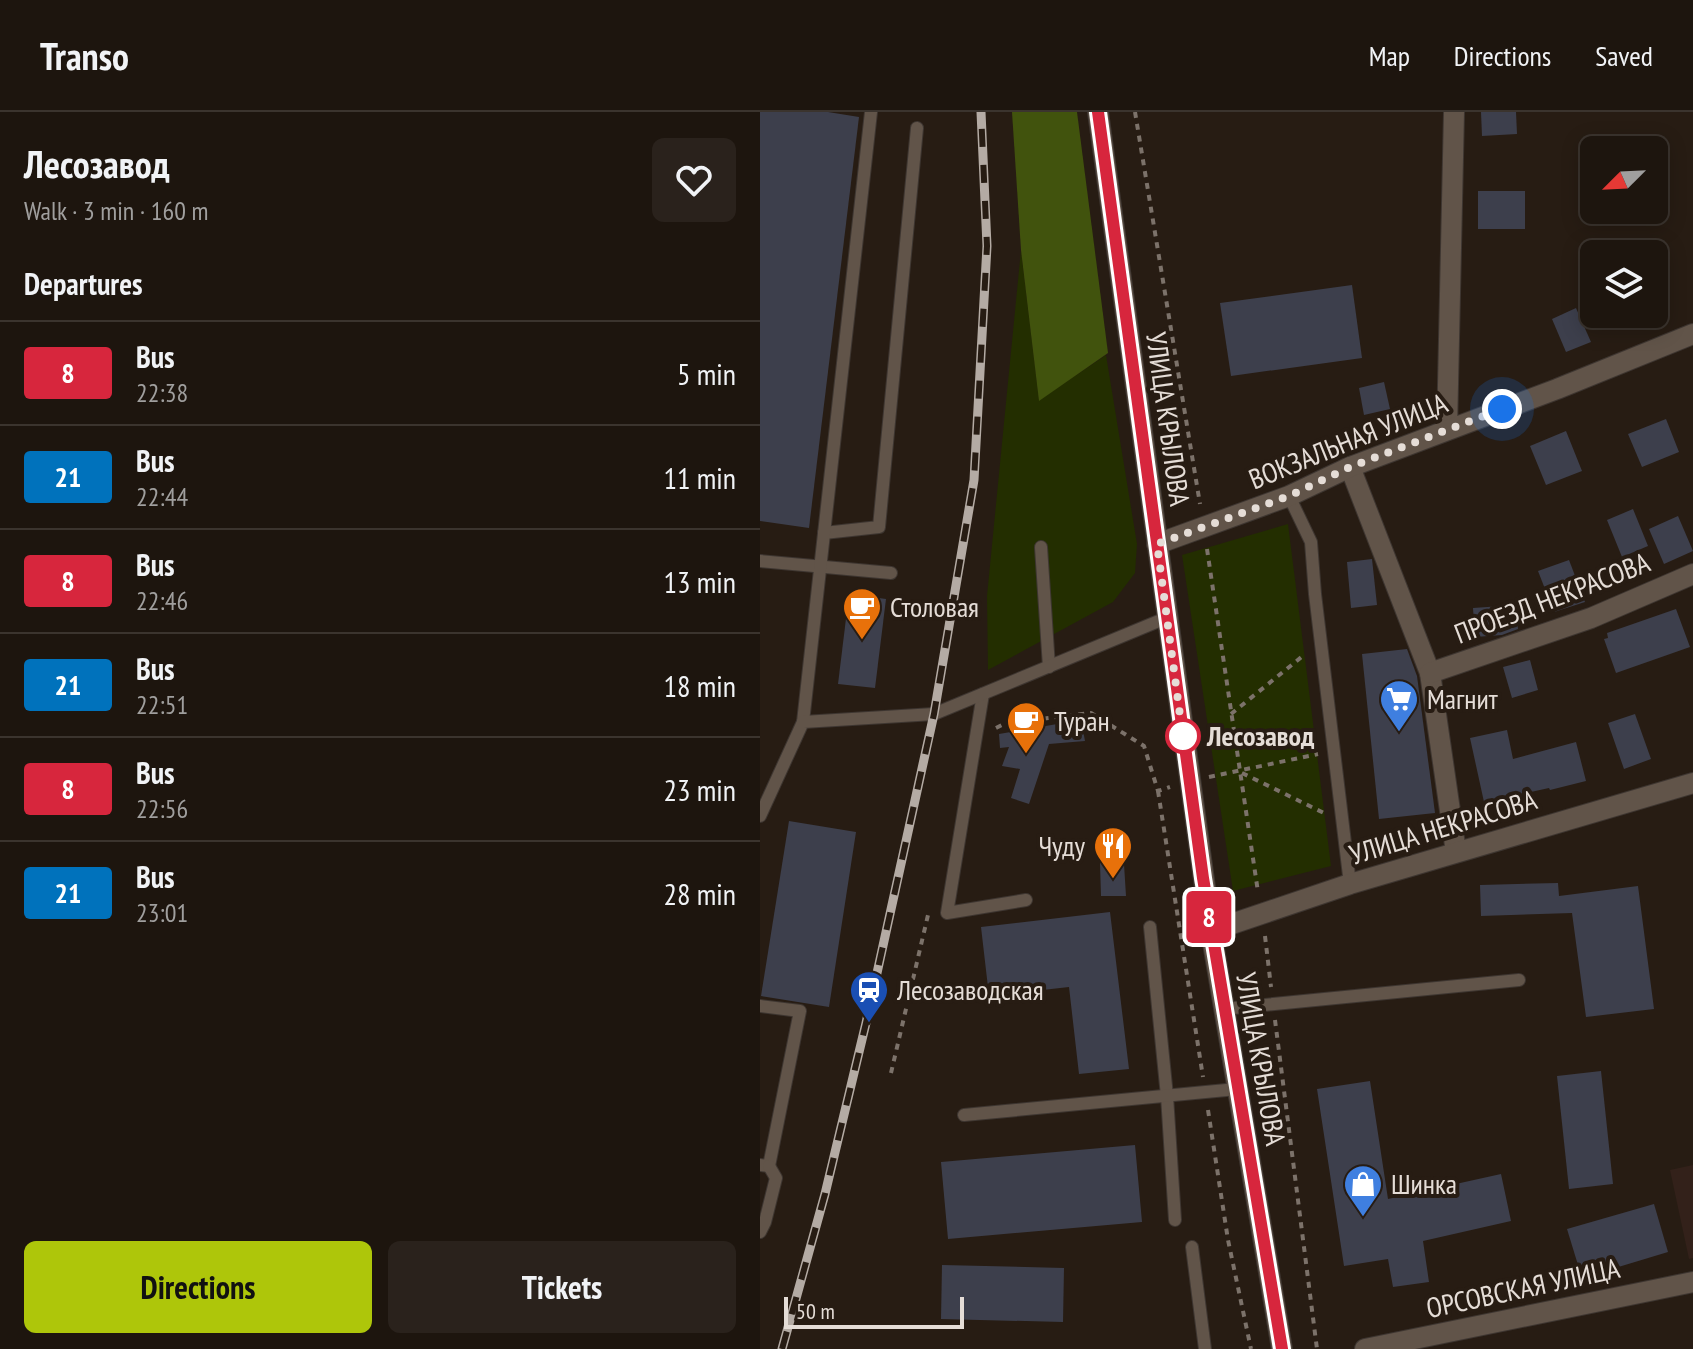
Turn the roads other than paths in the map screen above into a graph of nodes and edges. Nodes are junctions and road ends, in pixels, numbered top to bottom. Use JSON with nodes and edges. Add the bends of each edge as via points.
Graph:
{"nodes":[{"id":1,"x":871,"y":112,"type":"edge"},
{"id":2,"x":1098,"y":112,"type":"edge"},
{"id":3,"x":1454,"y":112,"type":"edge"},
{"id":4,"x":917,"y":128,"type":"dead end"},
{"id":5,"x":1693,"y":334,"type":"edge"},
{"id":6,"x":1447,"y":430,"type":"junction"},
{"id":7,"x":1350,"y":467,"type":"junction"},
{"id":8,"x":1289,"y":496,"type":"junction"},
{"id":9,"x":824,"y":533,"type":"junction"},
{"id":10,"x":1157,"y":544,"type":"junction"},
{"id":11,"x":1041,"y":547,"type":"dead end"},
{"id":12,"x":760,"y":561,"type":"edge"},
{"id":13,"x":820,"y":568,"type":"junction"},
{"id":14,"x":891,"y":573,"type":"dead end"},
{"id":15,"x":1693,"y":574,"type":"edge"},
{"id":16,"x":1166,"y":618,"type":"junction"},
{"id":17,"x":1049,"y":667,"type":"junction"},
{"id":18,"x":1430,"y":673,"type":"junction"},
{"id":19,"x":983,"y":694,"type":"junction"},
{"id":20,"x":803,"y":722,"type":"junction"},
{"id":21,"x":1693,"y":783,"type":"edge"},
{"id":22,"x":760,"y":816,"type":"edge"},
{"id":23,"x":1456,"y":852,"type":"junction"},
{"id":24,"x":1350,"y":884,"type":"junction"},
{"id":25,"x":1026,"y":900,"type":"dead end"},
{"id":26,"x":1150,"y":927,"type":"dead end"},
{"id":27,"x":1211,"y":931,"type":"junction"},
{"id":28,"x":1519,"y":980,"type":"dead end"},
{"id":29,"x":760,"y":1006,"type":"edge"},
{"id":30,"x":1223,"y":1009,"type":"junction"},
{"id":31,"x":1237,"y":1089,"type":"junction"},
{"id":32,"x":1167,"y":1096,"type":"junction"},
{"id":33,"x":964,"y":1115,"type":"dead end"},
{"id":34,"x":764,"y":1166,"type":"edge"},
{"id":35,"x":1175,"y":1220,"type":"dead end"},
{"id":36,"x":760,"y":1232,"type":"edge"},
{"id":37,"x":1192,"y":1247,"type":"dead end"},
{"id":38,"x":1693,"y":1282,"type":"edge"},
{"id":39,"x":1205,"y":1349,"type":"edge"},
{"id":40,"x":1282,"y":1349,"type":"edge"},
{"id":41,"x":1365,"y":1349,"type":"edge"}],
"edges":[{"from":1,"to":9,"type":"lane"},
{"from":2,"to":10,"type":"street","name":"УЛИЦА КРЫЛОВА"},
{"from":3,"to":6,"type":"street"},
{"from":4,"to":9,"type":"lane","via":[[879,527]]},
{"from":5,"to":6,"type":"street","name":"ВОКЗАЛЬНАЯ УЛИЦА"},
{"from":6,"to":7,"type":"street","name":"ВОКЗАЛЬНАЯ УЛИЦА"},
{"from":7,"to":8,"type":"street","name":"ВОКЗАЛЬНАЯ УЛИЦА"},
{"from":7,"to":18,"type":"street"},
{"from":8,"to":10,"type":"street","name":"ВОКЗАЛЬНАЯ УЛИЦА"},
{"from":8,"to":24,"type":"lane","via":[[1311,542]]},
{"from":9,"to":13,"type":"lane"},
{"from":10,"to":16,"type":"street","name":"УЛИЦА КРЫЛОВА"},
{"from":11,"to":17,"type":"lane"},
{"from":12,"to":13,"type":"lane"},
{"from":13,"to":14,"type":"lane"},
{"from":13,"to":20,"type":"lane"},
{"from":15,"to":18,"type":"street","name":"ПРОЕЗД НЕКРАСОВА","via":[[1591,618]]},
{"from":16,"to":17,"type":"lane"},
{"from":16,"to":27,"type":"street","name":"УЛИЦА КРЫЛОВА"},
{"from":17,"to":19,"type":"lane"},
{"from":18,"to":23,"type":"street"},
{"from":19,"to":20,"type":"lane","via":[[934,714]]},
{"from":19,"to":25,"type":"lane","via":[[947,913]]},
{"from":20,"to":22,"type":"lane"},
{"from":21,"to":23,"type":"street","name":"УЛИЦА НЕКРАСОВА"},
{"from":23,"to":24,"type":"street","name":"УЛИЦА НЕКРАСОВА"},
{"from":24,"to":27,"type":"street","name":"УЛИЦА НЕКРАСОВА"},
{"from":26,"to":32,"type":"lane"},
{"from":27,"to":30,"type":"street","name":"УЛИЦА КРЫЛОВА"},
{"from":28,"to":30,"type":"lane"},
{"from":29,"to":34,"type":"lane","via":[[800,1011]]},
{"from":30,"to":31,"type":"street","name":"УЛИЦА КРЫЛОВА"},
{"from":31,"to":32,"type":"lane"},
{"from":31,"to":40,"type":"street","name":"УЛИЦА КРЫЛОВА"},
{"from":32,"to":33,"type":"lane"},
{"from":32,"to":35,"type":"lane"},
{"from":34,"to":36,"type":"lane","via":[[776,1178]]},
{"from":37,"to":39,"type":"lane"},
{"from":38,"to":41,"type":"street","name":"ОРСОВСКАЯ УЛИЦА"}]}
